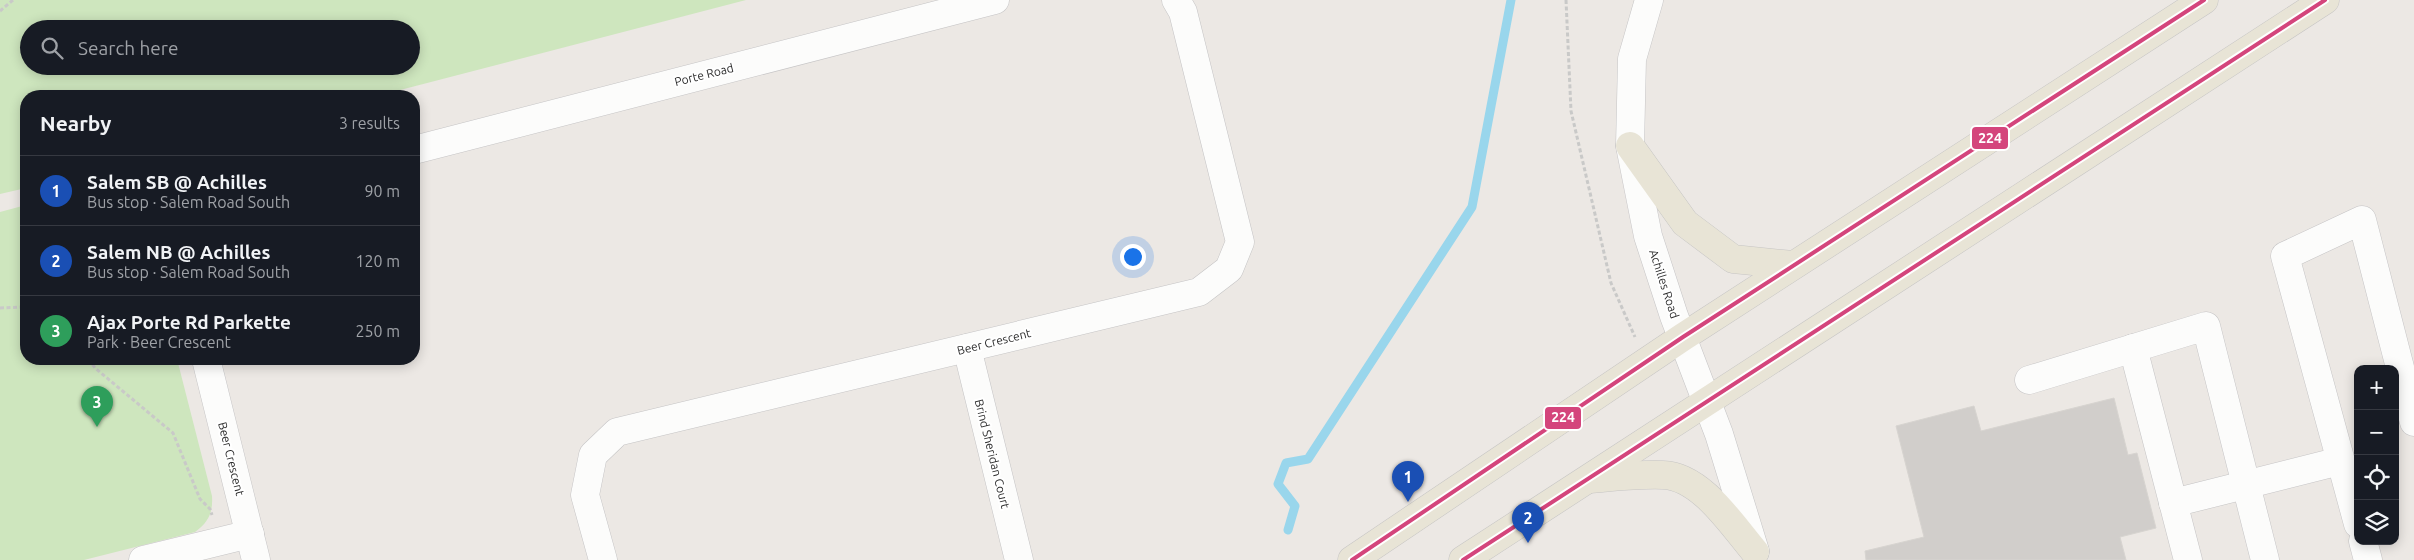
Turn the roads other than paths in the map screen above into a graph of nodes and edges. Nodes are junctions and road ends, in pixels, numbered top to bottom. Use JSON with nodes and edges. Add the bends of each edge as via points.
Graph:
{"nodes":[{"id":1,"x":995,"y":0,"type":"edge"},
{"id":2,"x":1176,"y":0,"type":"edge"},
{"id":3,"x":1649,"y":0,"type":"edge"},
{"id":4,"x":2204,"y":0,"type":"edge"},
{"id":5,"x":2325,"y":0,"type":"edge"},
{"id":6,"x":1630,"y":146,"type":"junction"},
{"id":7,"x":420,"y":148,"type":"edge"},
{"id":8,"x":1793,"y":265,"type":"junction"},
{"id":9,"x":1682,"y":337,"type":"junction"},
{"id":10,"x":967,"y":348,"type":"junction"},
{"id":11,"x":2133,"y":348,"type":"junction"},
{"id":12,"x":208,"y":365,"type":"edge"},
{"id":13,"x":2029,"y":380,"type":"dead end"},
{"id":14,"x":1706,"y":400,"type":"junction"},
{"id":15,"x":2414,"y":422,"type":"edge"},
{"id":16,"x":2340,"y":460,"type":"junction"},
{"id":17,"x":1590,"y":478,"type":"junction"},
{"id":18,"x":2246,"y":484,"type":"junction"},
{"id":19,"x":2173,"y":503,"type":"junction"},
{"id":20,"x":2354,"y":510,"type":"edge"},
{"id":21,"x":250,"y":534,"type":"junction"},
{"id":22,"x":2364,"y":545,"type":"edge"},
{"id":23,"x":1756,"y":556,"type":"edge"},
{"id":24,"x":143,"y":560,"type":"edge"},
{"id":25,"x":256,"y":560,"type":"edge"},
{"id":26,"x":603,"y":560,"type":"edge"},
{"id":27,"x":1018,"y":560,"type":"edge"},
{"id":28,"x":1352,"y":560,"type":"edge"},
{"id":29,"x":1463,"y":560,"type":"edge"},
{"id":30,"x":2188,"y":560,"type":"edge"},
{"id":31,"x":2265,"y":560,"type":"edge"},
{"id":32,"x":2368,"y":560,"type":"edge"}],
"edges":[{"from":1,"to":7,"type":"street","name":"Porte Road"},
{"from":2,"to":10,"type":"street","name":"Beer Crescent","via":[[1183,12],[1240,242],[1229,269],[1199,292]]},
{"from":3,"to":6,"type":"street","name":"Achilles Road","via":[[1632,59]]},
{"from":4,"to":8,"type":"main road"},
{"from":5,"to":14,"type":"main road"},
{"from":6,"to":8,"type":"main road","via":[[1685,222],[1734,259]]},
{"from":6,"to":9,"type":"street","name":"Achilles Road","via":[[1648,236]]},
{"from":8,"to":9,"type":"main road"},
{"from":9,"to":14,"type":"street","name":"Achilles Road"},
{"from":9,"to":28,"type":"main road"},
{"from":10,"to":26,"type":"street","name":"Beer Crescent","via":[[617,432],[593,455],[585,495]]},
{"from":10,"to":27,"type":"street","name":"Brind Sheridan Court"},
{"from":11,"to":13,"type":"street"},
{"from":11,"to":18,"type":"street","via":[[2206,326]]},
{"from":11,"to":19,"type":"street"},
{"from":12,"to":21,"type":"street","name":"Beer Crescent"},
{"from":14,"to":17,"type":"main road"},
{"from":14,"to":23,"type":"street","name":"Achilles Road"},
{"from":15,"to":16,"type":"street","via":[[2362,220],[2285,256]]},
{"from":16,"to":18,"type":"street"},
{"from":16,"to":20,"type":"street"},
{"from":17,"to":23,"type":"main road","via":[[1664,475],[1683,480],[1711,498]]},
{"from":17,"to":29,"type":"main road"},
{"from":18,"to":19,"type":"street"},
{"from":18,"to":31,"type":"street"},
{"from":19,"to":30,"type":"street"},
{"from":21,"to":24,"type":"street"},
{"from":21,"to":25,"type":"street","name":"Beer Crescent"},
{"from":22,"to":32,"type":"street"}]}
